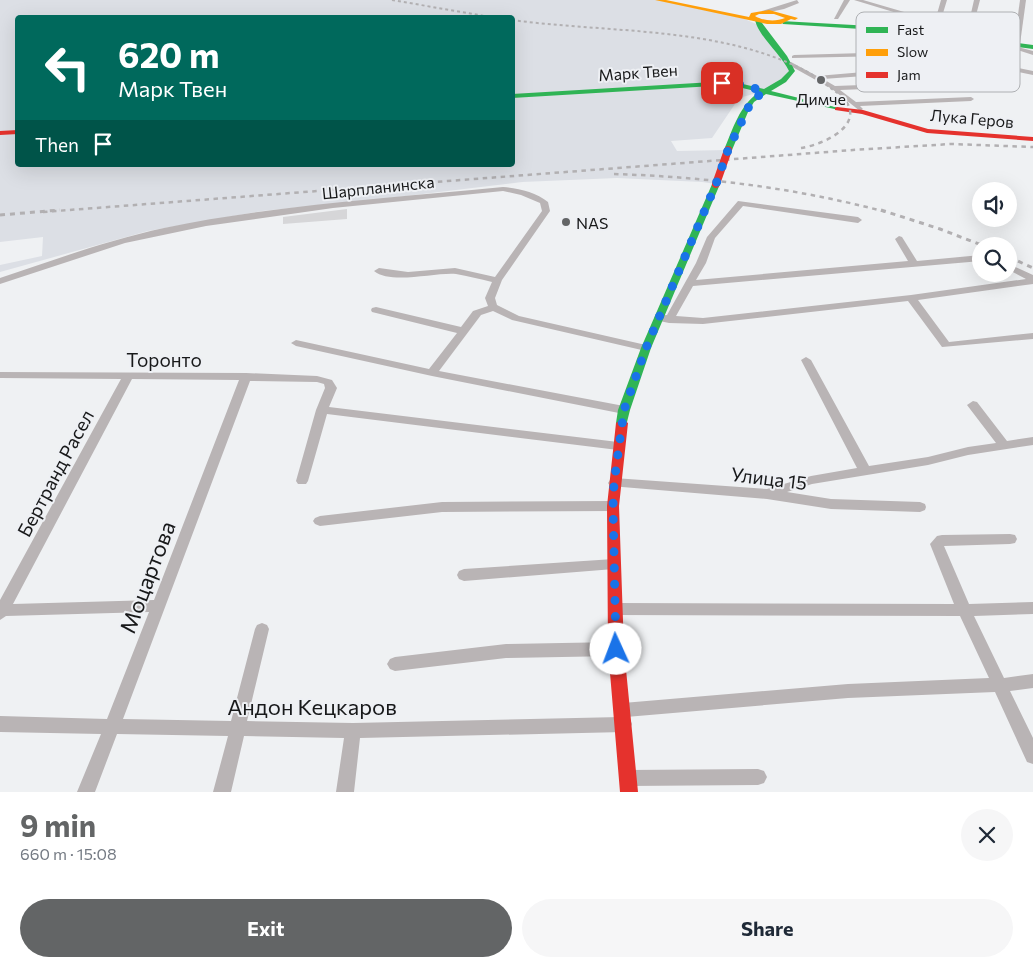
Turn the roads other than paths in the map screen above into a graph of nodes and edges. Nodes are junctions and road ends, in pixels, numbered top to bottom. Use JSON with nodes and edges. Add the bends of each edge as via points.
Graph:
{"nodes":[{"id":1,"x":658,"y":0,"type":"edge"},
{"id":2,"x":681,"y":0,"type":"edge"},
{"id":3,"x":847,"y":0,"type":"edge"},
{"id":4,"x":857,"y":0,"type":"edge"},
{"id":5,"x":1023,"y":0,"type":"edge"},
{"id":6,"x":798,"y":1,"type":"edge"},
{"id":7,"x":897,"y":12,"type":"edge"},
{"id":8,"x":759,"y":17,"type":"junction"},
{"id":9,"x":784,"y":19,"type":"junction"},
{"id":10,"x":831,"y":20,"type":"junction"},
{"id":11,"x":1020,"y":22,"type":"edge"},
{"id":12,"x":856,"y":23,"type":"edge"},
{"id":13,"x":765,"y":36,"type":"junction"},
{"id":14,"x":1020,"y":45,"type":"edge"},
{"id":15,"x":1033,"y":47,"type":"edge"},
{"id":16,"x":1020,"y":50,"type":"edge"},
{"id":17,"x":1033,"y":54,"type":"edge"},
{"id":18,"x":856,"y":59,"type":"edge"},
{"id":19,"x":792,"y":63,"type":"junction"},
{"id":20,"x":1020,"y":70,"type":"edge"},
{"id":21,"x":1033,"y":73,"type":"edge"},
{"id":22,"x":856,"y":75,"type":"edge"},
{"id":23,"x":818,"y":78,"type":"junction"},
{"id":24,"x":856,"y":87,"type":"edge"},
{"id":25,"x":834,"y":88,"type":"junction"},
{"id":26,"x":764,"y":91,"type":"junction"},
{"id":27,"x":515,"y":96,"type":"edge"},
{"id":28,"x":972,"y":99,"type":"dead end"},
{"id":29,"x":860,"y":108,"type":"junction"},
{"id":30,"x":15,"y":132,"type":"edge"},
{"id":31,"x":0,"y":133,"type":"edge"},
{"id":32,"x":1033,"y":139,"type":"edge"},
{"id":33,"x":858,"y":220,"type":"dead end"},
{"id":34,"x":899,"y":239,"type":"dead end"},
{"id":35,"x":972,"y":259,"type":"edge"},
{"id":36,"x":915,"y":265,"type":"junction"},
{"id":37,"x":379,"y":271,"type":"dead end"},
{"id":38,"x":1017,"y":271,"type":"edge"},
{"id":39,"x":497,"y":280,"type":"junction"},
{"id":40,"x":1033,"y":280,"type":"edge"},
{"id":41,"x":0,"y":281,"type":"edge"},
{"id":42,"x":690,"y":283,"type":"junction"},
{"id":43,"x":911,"y":298,"type":"junction"},
{"id":44,"x":493,"y":307,"type":"junction"},
{"id":45,"x":376,"y":310,"type":"dead end"},
{"id":46,"x":664,"y":319,"type":"junction"},
{"id":47,"x":464,"y":331,"type":"junction"},
{"id":48,"x":1033,"y":336,"type":"edge"},
{"id":49,"x":296,"y":344,"type":"dead end"},
{"id":50,"x":646,"y":348,"type":"junction"},
{"id":51,"x":806,"y":360,"type":"dead end"},
{"id":52,"x":432,"y":373,"type":"junction"},
{"id":53,"x":246,"y":376,"type":"junction"},
{"id":54,"x":128,"y":377,"type":"junction"},
{"id":55,"x":2,"y":378,"type":"edge"},
{"id":56,"x":973,"y":405,"type":"dead end"},
{"id":57,"x":322,"y":410,"type":"junction"},
{"id":58,"x":624,"y":410,"type":"junction"},
{"id":59,"x":1033,"y":441,"type":"edge"},
{"id":60,"x":618,"y":446,"type":"junction"},
{"id":61,"x":1005,"y":446,"type":"junction"},
{"id":62,"x":865,"y":471,"type":"junction"},
{"id":63,"x":302,"y":481,"type":"dead end"},
{"id":64,"x":614,"y":483,"type":"junction"},
{"id":65,"x":767,"y":494,"type":"junction"},
{"id":66,"x":613,"y":506,"type":"junction"},
{"id":67,"x":920,"y":508,"type":"dead end"},
{"id":68,"x":320,"y":520,"type":"dead end"},
{"id":69,"x":1010,"y":539,"type":"dead end"},
{"id":70,"x":614,"y":564,"type":"junction"},
{"id":71,"x":464,"y":575,"type":"dead end"},
{"id":72,"x":160,"y":606,"type":"junction"},
{"id":73,"x":1033,"y":608,"type":"edge"},
{"id":74,"x":615,"y":609,"type":"junction"},
{"id":75,"x":964,"y":610,"type":"junction"},
{"id":76,"x":1,"y":611,"type":"edge"},
{"id":77,"x":262,"y":629,"type":"dead end"},
{"id":78,"x":616,"y":649,"type":"junction"},
{"id":79,"x":395,"y":664,"type":"dead end"},
{"id":80,"x":1033,"y":681,"type":"edge"},
{"id":81,"x":1000,"y":685,"type":"junction"},
{"id":82,"x":624,"y":717,"type":"junction"},
{"id":83,"x":0,"y":724,"type":"edge"},
{"id":84,"x":112,"y":728,"type":"junction"},
{"id":85,"x":238,"y":728,"type":"junction"},
{"id":86,"x":354,"y":731,"type":"junction"},
{"id":87,"x":1033,"y":756,"type":"edge"},
{"id":88,"x":758,"y":778,"type":"dead end"},
{"id":89,"x":628,"y":785,"type":"edge"},
{"id":90,"x":86,"y":792,"type":"edge"},
{"id":91,"x":222,"y":792,"type":"edge"},
{"id":92,"x":345,"y":792,"type":"edge"}],
"edges":[{"from":1,"to":8,"type":"street"},
{"from":2,"to":8,"type":"street"},
{"from":3,"to":10,"type":"street"},
{"from":4,"to":7,"type":"street"},
{"from":5,"to":11,"type":"street"},
{"from":6,"to":8,"type":"street"},
{"from":6,"to":9,"type":"street","via":[[787,10]]},
{"from":8,"to":9,"type":"street"},
{"from":8,"to":13,"type":"street"},
{"from":9,"to":10,"type":"street"},
{"from":9,"to":13,"type":"street","via":[[765,30]]},
{"from":10,"to":12,"type":"street"},
{"from":13,"to":19,"type":"street"},
{"from":14,"to":15,"type":"street"},
{"from":16,"to":17,"type":"street"},
{"from":18,"to":19,"type":"street"},
{"from":19,"to":23,"type":"street"},
{"from":19,"to":26,"type":"street","via":[[792,71],[787,78]]},
{"from":20,"to":21,"type":"street"},
{"from":22,"to":23,"type":"street"},
{"from":23,"to":25,"type":"street"},
{"from":24,"to":25,"type":"street"},
{"from":25,"to":29,"type":"street"},
{"from":26,"to":27,"type":"street","name":"Марк Твен","via":[[730,83]]},
{"from":26,"to":29,"type":"street","name":"Лука Геров","via":[[838,109]]},
{"from":26,"to":46,"type":"street","bridge":true,"via":[[751,102],[728,150]]},
{"from":28,"to":29,"type":"street"},
{"from":29,"to":32,"type":"street","name":"Лука Геров","via":[[928,131]]},
{"from":30,"to":31,"type":"street"},
{"from":33,"to":42,"type":"street","via":[[741,204],[711,237]]},
{"from":34,"to":36,"type":"street"},
{"from":35,"to":36,"type":"street"},
{"from":36,"to":42,"type":"street"},
{"from":37,"to":39,"type":"street","via":[[408,275],[455,271]]},
{"from":38,"to":40,"type":"street"},
{"from":39,"to":41,"type":"street","name":"Шарпланинска","via":[[546,211],[544,202],[520,190],[503,189],[282,212],[190,226],[121,242]]},
{"from":39,"to":44,"type":"street","name":"Шарпланинска","via":[[490,298]]},
{"from":40,"to":43,"type":"street"},
{"from":42,"to":46,"type":"street"},
{"from":43,"to":46,"type":"street","via":[[704,321]]},
{"from":43,"to":48,"type":"street","via":[[946,345]]},
{"from":44,"to":47,"type":"street","via":[[477,313]]},
{"from":44,"to":50,"type":"street","via":[[516,318]]},
{"from":45,"to":47,"type":"street"},
{"from":46,"to":50,"type":"street"},
{"from":47,"to":52,"type":"street"},
{"from":49,"to":52,"type":"street"},
{"from":50,"to":58,"type":"street"},
{"from":51,"to":62,"type":"street"},
{"from":52,"to":58,"type":"street"},
{"from":53,"to":54,"type":"street","name":"Торонто"},
{"from":53,"to":57,"type":"street","name":"Торонто","via":[[328,382],[331,388]]},
{"from":53,"to":72,"type":"street","name":"Моцартова"},
{"from":54,"to":55,"type":"street","name":"Торонто"},
{"from":54,"to":76,"type":"street","name":"Бертранд Расел"},
{"from":56,"to":61,"type":"street"},
{"from":57,"to":60,"type":"street"},
{"from":57,"to":63,"type":"street"},
{"from":58,"to":60,"type":"street"},
{"from":59,"to":61,"type":"street"},
{"from":60,"to":64,"type":"street"},
{"from":61,"to":62,"type":"street"},
{"from":62,"to":65,"type":"street","via":[[811,480]]},
{"from":64,"to":65,"type":"street","name":"Улица 15"},
{"from":64,"to":66,"type":"street"},
{"from":65,"to":67,"type":"street","name":"Улица 15","via":[[831,504]]},
{"from":66,"to":68,"type":"street","via":[[442,507]]},
{"from":66,"to":70,"type":"street"},
{"from":69,"to":75,"type":"street","via":[[942,540],[937,544]]},
{"from":70,"to":71,"type":"street"},
{"from":70,"to":74,"type":"street"},
{"from":72,"to":76,"type":"street"},
{"from":72,"to":84,"type":"street","name":"Моцартова"},
{"from":73,"to":75,"type":"street"},
{"from":74,"to":75,"type":"street"},
{"from":74,"to":78,"type":"street"},
{"from":75,"to":81,"type":"street"},
{"from":77,"to":85,"type":"street"},
{"from":78,"to":79,"type":"street","via":[[506,651]]},
{"from":78,"to":82,"type":"street"},
{"from":80,"to":81,"type":"street","name":"Андон Кецкаров"},
{"from":81,"to":82,"type":"street","name":"Андон Кецкаров","via":[[848,691]]},
{"from":81,"to":87,"type":"street"},
{"from":82,"to":86,"type":"street","name":"Андон Кецкаров"},
{"from":82,"to":89,"type":"street"},
{"from":83,"to":84,"type":"street","name":"Андон Кецкаров"},
{"from":84,"to":85,"type":"street","name":"Андон Кецкаров"},
{"from":84,"to":90,"type":"street","name":"Моцартова"},
{"from":85,"to":86,"type":"street","name":"Андон Кецкаров"},
{"from":85,"to":91,"type":"street"},
{"from":86,"to":92,"type":"street"},
{"from":88,"to":89,"type":"street"}]}
